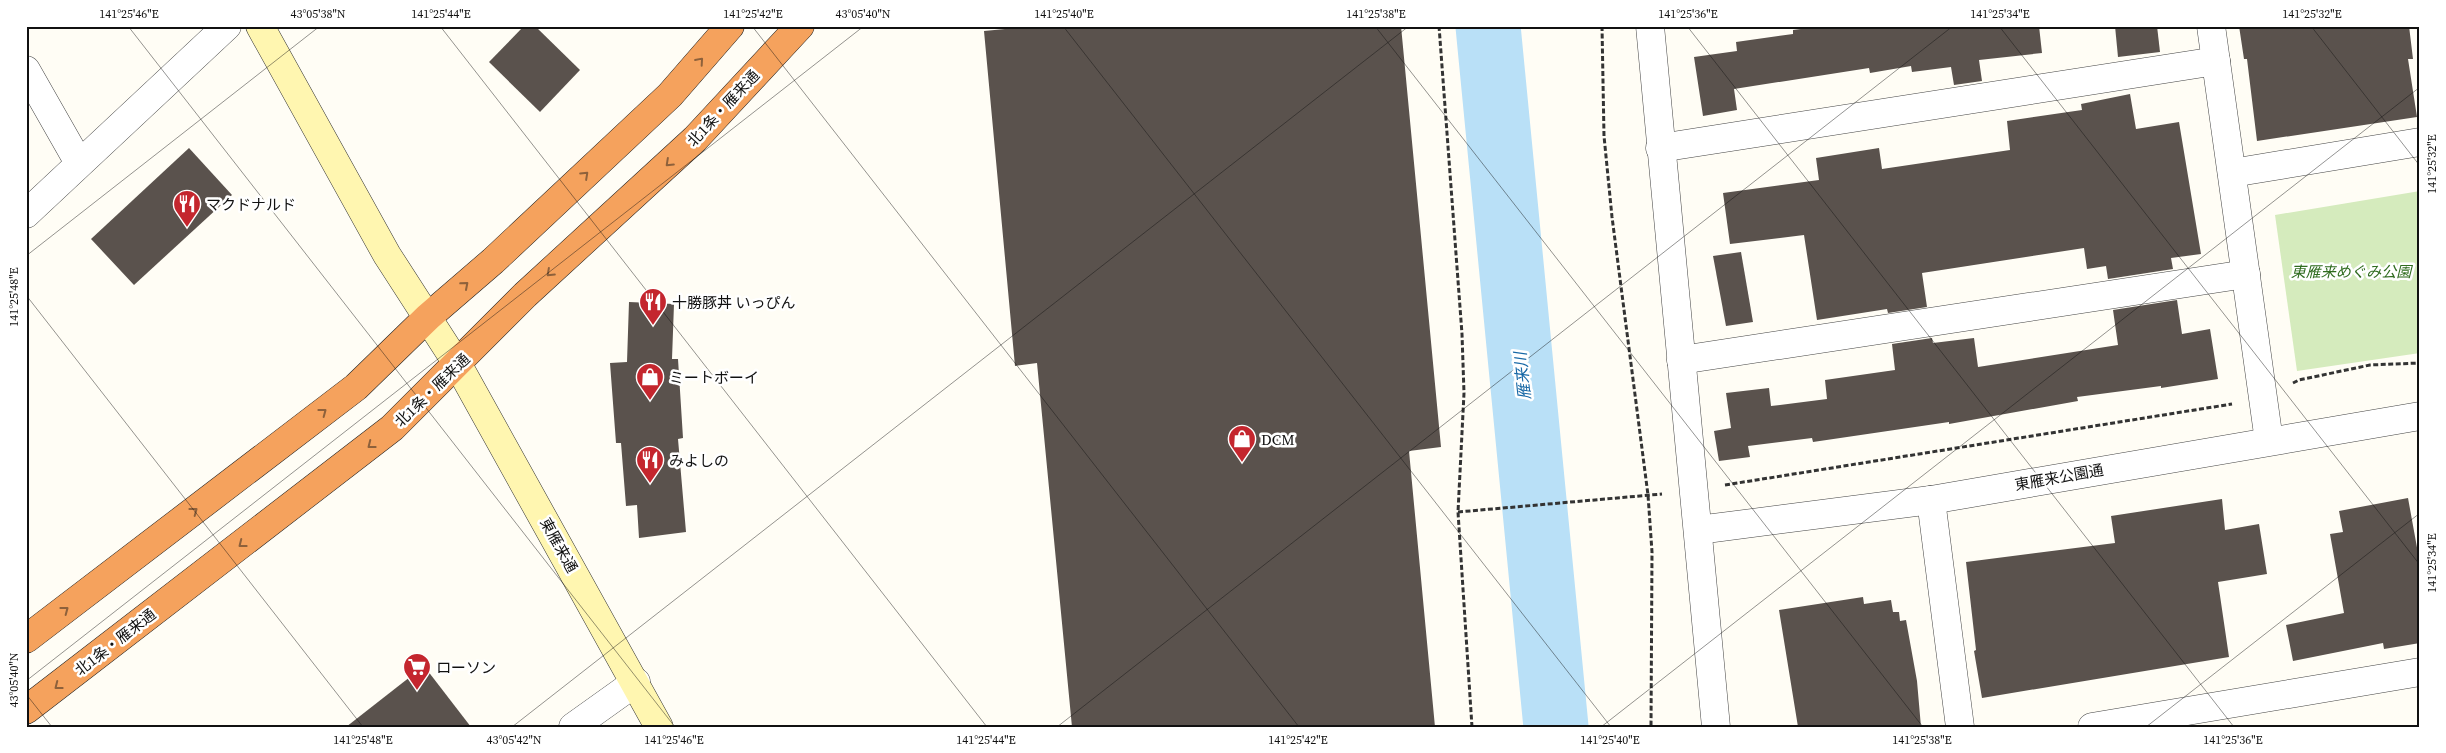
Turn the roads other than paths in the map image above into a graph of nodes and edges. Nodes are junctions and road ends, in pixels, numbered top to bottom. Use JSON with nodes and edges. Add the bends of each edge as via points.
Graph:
{"nodes":[{"id":1,"x":227,"y":26,"type":"edge"},
{"id":2,"x":260,"y":26,"type":"edge"},
{"id":3,"x":730,"y":26,"type":"edge"},
{"id":4,"x":800,"y":26,"type":"edge"},
{"id":5,"x":1650,"y":26,"type":"edge"},
{"id":6,"x":2211,"y":26,"type":"edge"},
{"id":7,"x":2216,"y":61,"type":"junction"},
{"id":8,"x":26,"y":70,"type":"edge"},
{"id":9,"x":2420,"y":142,"type":"edge"},
{"id":10,"x":1660,"y":148,"type":"junction"},
{"id":11,"x":80,"y":164,"type":"junction"},
{"id":12,"x":2232,"y":173,"type":"junction"},
{"id":13,"x":26,"y":214,"type":"edge"},
{"id":14,"x":2246,"y":274,"type":"junction"},
{"id":15,"x":428,"y":317,"type":"junction"},
{"id":16,"x":1681,"y":360,"type":"junction"},
{"id":17,"x":458,"y":365,"type":"junction"},
{"id":18,"x":2420,"y":416,"type":"edge"},
{"id":19,"x":2269,"y":441,"type":"junction"},
{"id":20,"x":1931,"y":500,"type":"junction"},
{"id":21,"x":1698,"y":530,"type":"junction"},
{"id":22,"x":26,"y":639,"type":"edge"},
{"id":23,"x":2420,"y":672,"type":"edge"},
{"id":24,"x":636,"y":682,"type":"junction"},
{"id":25,"x":26,"y":710,"type":"edge"},
{"id":26,"x":573,"y":727,"type":"edge"},
{"id":27,"x":660,"y":727,"type":"edge"},
{"id":28,"x":1716,"y":727,"type":"edge"},
{"id":29,"x":1960,"y":727,"type":"edge"},
{"id":30,"x":2092,"y":727,"type":"edge"}],
"edges":[{"from":1,"to":11,"type":"street"},
{"from":2,"to":15,"type":"street","name":"東雁来通","via":[[387,255]]},
{"from":15,"to":3,"type":"highway","one_way":true,"via":[[493,261],[670,95]]},
{"from":4,"to":17,"type":"highway","name":"北1条・雁来通","one_way":true,"via":[[695,139],[525,295]]},
{"from":5,"to":10,"type":"street"},
{"from":6,"to":7,"type":"street"},
{"from":7,"to":10,"type":"street"},
{"from":7,"to":12,"type":"street"},
{"from":8,"to":11,"type":"street"},
{"from":9,"to":12,"type":"street"},
{"from":10,"to":16,"type":"street"},
{"from":11,"to":13,"type":"street"},
{"from":12,"to":14,"type":"street"},
{"from":14,"to":16,"type":"street"},
{"from":14,"to":19,"type":"street"},
{"from":15,"to":17,"type":"street","name":"東雁来通"},
{"from":22,"to":15,"type":"highway","one_way":true,"via":[[356,387]]},
{"from":16,"to":21,"type":"street"},
{"from":17,"to":24,"type":"street","name":"東雁来通"},
{"from":17,"to":25,"type":"highway","name":"北1条・雁来通","one_way":true,"via":[[392,428]]},
{"from":18,"to":19,"type":"street","name":"東雁来公園通"},
{"from":19,"to":20,"type":"street","name":"東雁来公園通"},
{"from":20,"to":21,"type":"street","name":"東雁来公園通"},
{"from":20,"to":29,"type":"street"},
{"from":21,"to":28,"type":"street"},
{"from":23,"to":30,"type":"street"},
{"from":24,"to":26,"type":"street"},
{"from":24,"to":27,"type":"street","name":"東雁来通"}]}
